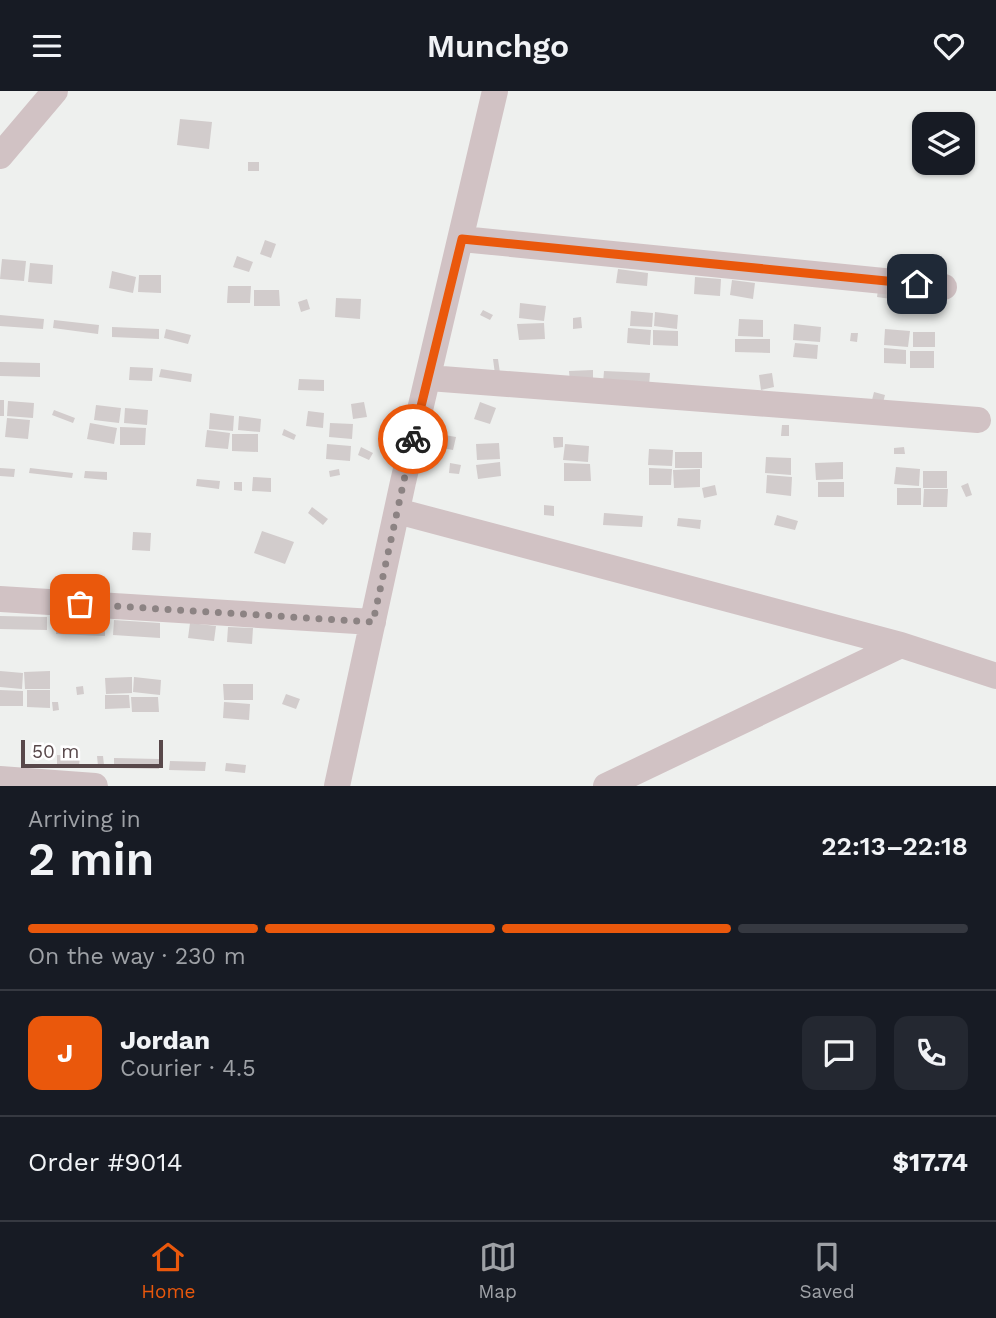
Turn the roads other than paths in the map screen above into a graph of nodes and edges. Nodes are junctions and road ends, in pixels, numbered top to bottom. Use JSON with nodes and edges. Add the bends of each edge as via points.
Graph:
{"nodes":[{"id":1,"x":55,"y":91,"type":"edge"},
{"id":2,"x":495,"y":91,"type":"edge"},
{"id":3,"x":0,"y":156,"type":"edge"},
{"id":4,"x":462,"y":239,"type":"junction"},
{"id":5,"x":944,"y":287,"type":"dead end"},
{"id":6,"x":429,"y":378,"type":"junction"},
{"id":7,"x":978,"y":419,"type":"dead end"},
{"id":8,"x":397,"y":511,"type":"junction"},
{"id":9,"x":0,"y":599,"type":"edge"},
{"id":10,"x":373,"y":622,"type":"junction"},
{"id":11,"x":901,"y":645,"type":"junction"},
{"id":12,"x":996,"y":676,"type":"edge"},
{"id":13,"x":0,"y":779,"type":"edge"},
{"id":14,"x":95,"y":786,"type":"edge"},
{"id":15,"x":337,"y":786,"type":"edge"},
{"id":16,"x":606,"y":786,"type":"edge"}],
"edges":[{"from":1,"to":3,"type":"street"},
{"from":2,"to":4,"type":"street"},
{"from":4,"to":5,"type":"street"},
{"from":4,"to":6,"type":"street"},
{"from":6,"to":7,"type":"street"},
{"from":6,"to":8,"type":"street"},
{"from":8,"to":10,"type":"street"},
{"from":8,"to":11,"type":"street"},
{"from":9,"to":10,"type":"street"},
{"from":10,"to":15,"type":"street"},
{"from":11,"to":12,"type":"street"},
{"from":11,"to":16,"type":"street"},
{"from":13,"to":14,"type":"street"}]}
